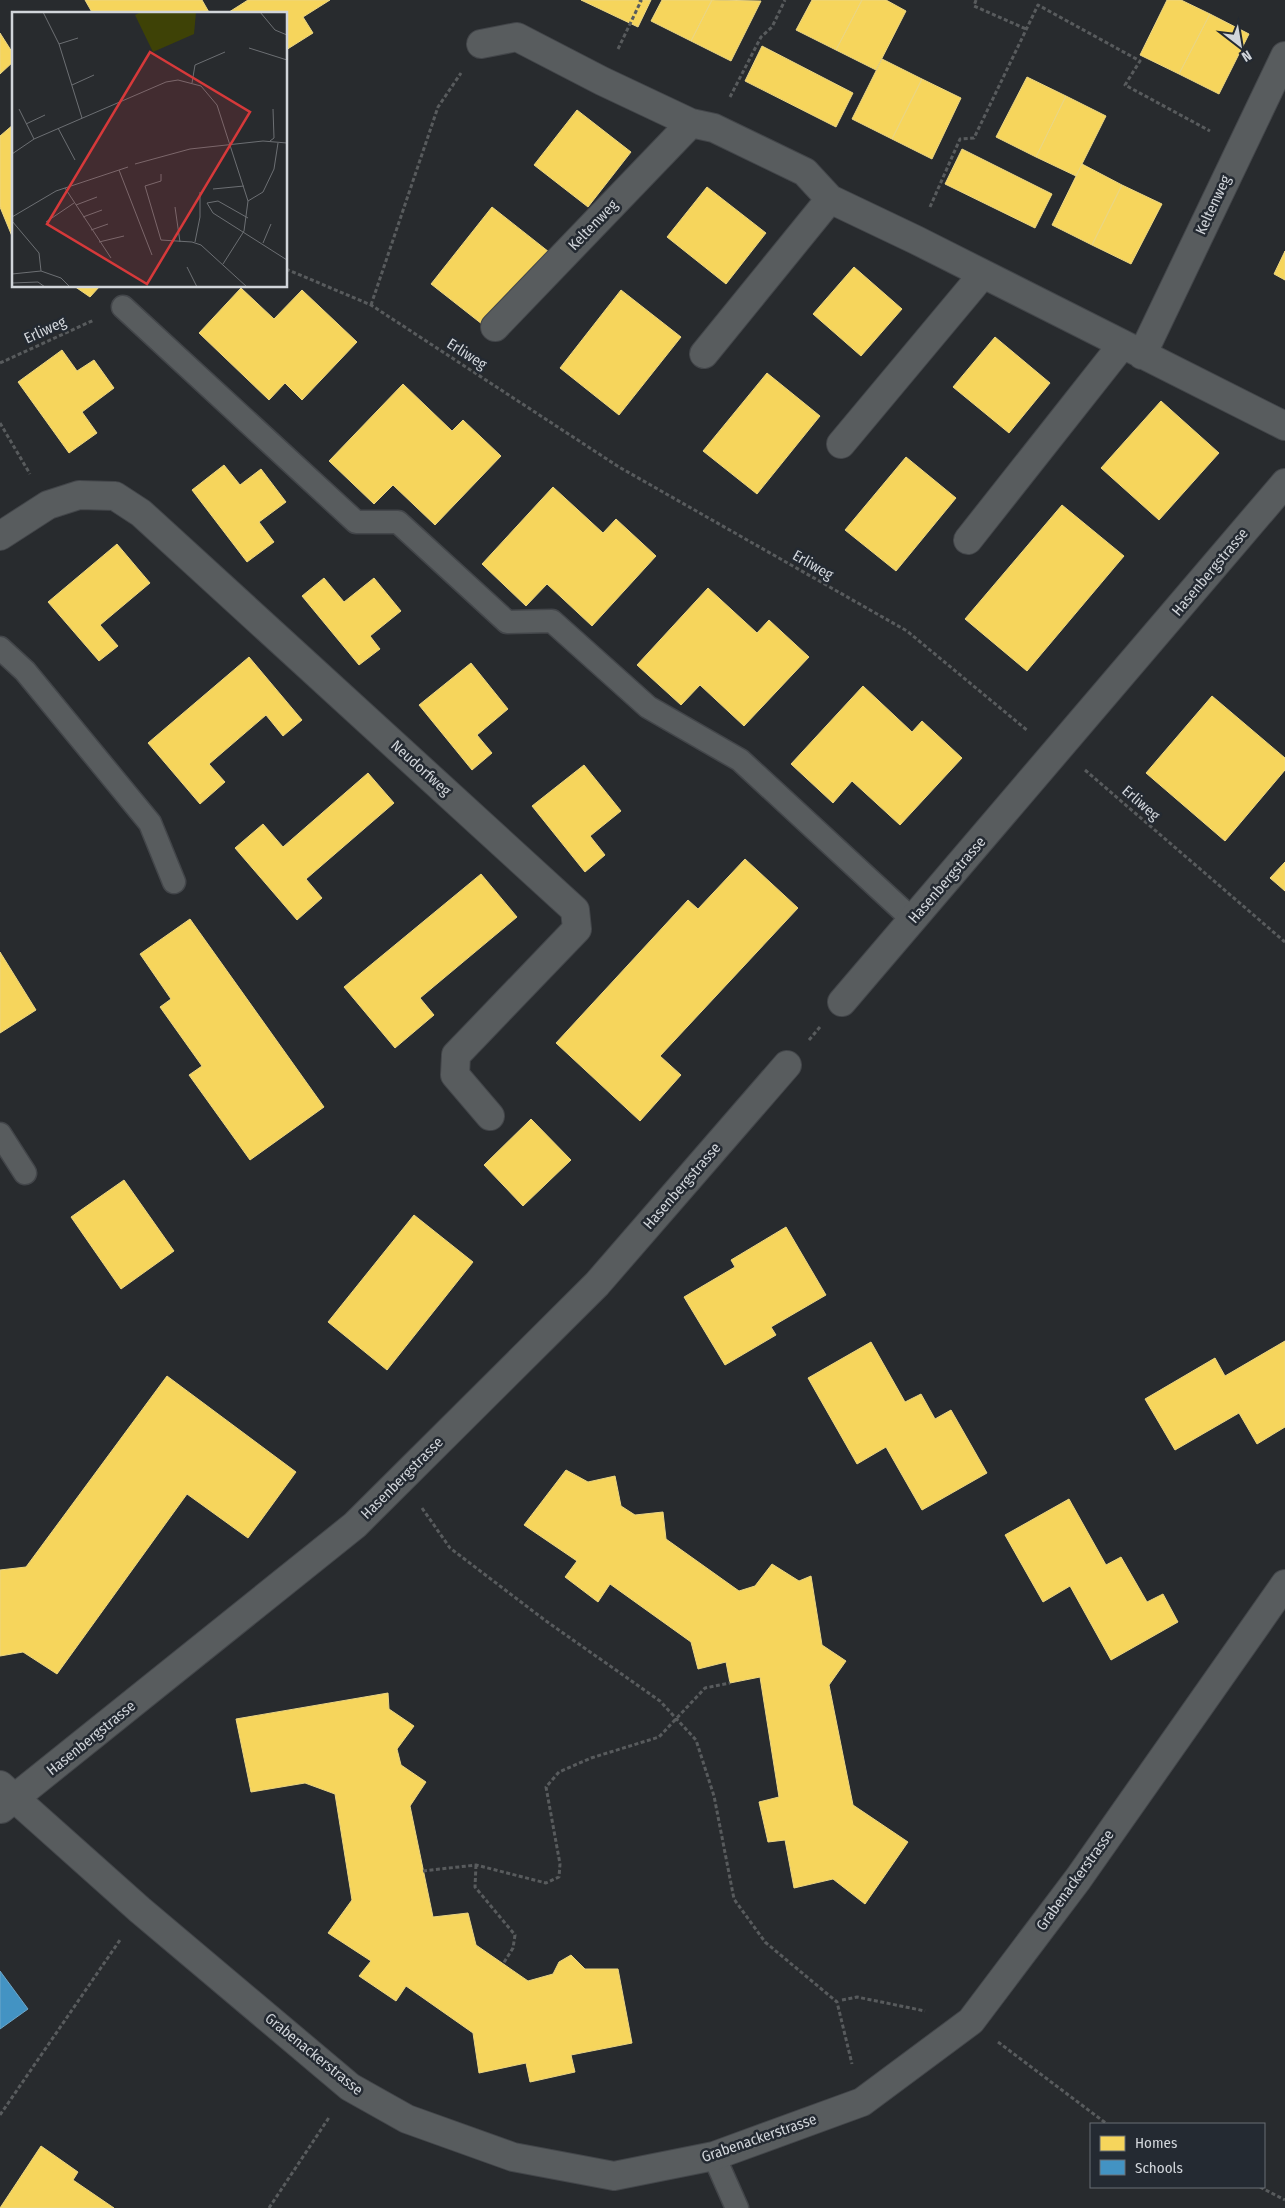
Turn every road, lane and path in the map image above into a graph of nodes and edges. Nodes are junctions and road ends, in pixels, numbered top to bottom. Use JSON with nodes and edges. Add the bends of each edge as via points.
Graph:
{"nodes":[{"id":1,"x":639,"y":0,"type":"edge"},
{"id":2,"x":785,"y":0,"type":"edge"},
{"id":3,"x":976,"y":0,"type":"edge"},
{"id":4,"x":1026,"y":29,"type":"junction"},
{"id":5,"x":481,"y":44,"type":"joint"},
{"id":6,"x":1285,"y":56,"type":"edge"},
{"id":7,"x":602,"y":81,"type":"junction"},
{"id":8,"x":703,"y":125,"type":"junction"},
{"id":9,"x":1240,"y":147,"type":"junction"},
{"id":10,"x":830,"y":200,"type":"junction"},
{"id":11,"x":916,"y":240,"type":"junction"},
{"id":12,"x":288,"y":270,"type":"edge"},
{"id":13,"x":983,"y":274,"type":"junction"},
{"id":14,"x":371,"y":305,"type":"junction"},
{"id":15,"x":123,"y":307,"type":"joint"},
{"id":16,"x":495,"y":327,"type":"dead end"},
{"id":17,"x":1132,"y":350,"type":"junction"},
{"id":18,"x":704,"y":354,"type":"dead end"},
{"id":19,"x":0,"y":363,"type":"edge"},
{"id":20,"x":0,"y":423,"type":"edge"},
{"id":21,"x":1285,"y":426,"type":"edge"},
{"id":22,"x":841,"y":444,"type":"dead end"},
{"id":23,"x":1285,"y":483,"type":"edge"},
{"id":24,"x":48,"y":505,"type":"junction"},
{"id":25,"x":0,"y":536,"type":"edge"},
{"id":26,"x":968,"y":540,"type":"dead end"},
{"id":27,"x":0,"y":648,"type":"edge"},
{"id":28,"x":1057,"y":753,"type":"junction"},
{"id":29,"x":174,"y":882,"type":"dead end"},
{"id":30,"x":913,"y":920,"type":"junction"},
{"id":31,"x":1285,"y":942,"type":"edge"},
{"id":32,"x":842,"y":1002,"type":"joint"},
{"id":33,"x":787,"y":1065,"type":"joint"},
{"id":34,"x":490,"y":1116,"type":"dead end"},
{"id":35,"x":0,"y":1134,"type":"edge"},
{"id":36,"x":26,"y":1173,"type":"dead end"},
{"id":37,"x":402,"y":1479,"type":"junction"},
{"id":38,"x":1285,"y":1584,"type":"edge"},
{"id":39,"x":730,"y":1683,"type":"dead end"},
{"id":40,"x":677,"y":1720,"type":"junction"},
{"id":41,"x":5,"y":1798,"type":"edge"},
{"id":42,"x":476,"y":1865,"type":"junction"},
{"id":43,"x":424,"y":1871,"type":"dead end"},
{"id":44,"x":140,"y":1910,"type":"junction"},
{"id":45,"x":502,"y":1964,"type":"dead end"},
{"id":46,"x":842,"y":2000,"type":"dead end"},
{"id":47,"x":971,"y":2021,"type":"junction"},
{"id":48,"x":350,"y":2087,"type":"junction"},
{"id":49,"x":862,"y":2102,"type":"junction"},
{"id":50,"x":0,"y":2115,"type":"edge"},
{"id":51,"x":1106,"y":2123,"type":"edge"},
{"id":52,"x":714,"y":2156,"type":"junction"},
{"id":53,"x":1262,"y":2188,"type":"edge"},
{"id":54,"x":1285,"y":2200,"type":"edge"},
{"id":55,"x":269,"y":2208,"type":"edge"},
{"id":56,"x":737,"y":2208,"type":"edge"}],
"edges":[{"from":1,"to":7,"type":"path"},
{"from":2,"to":8,"type":"path","via":[[772,27],[761,37]]},
{"from":3,"to":4,"type":"path","via":[[974,6]]},
{"from":4,"to":9,"type":"path","via":[[1038,6],[1140,61],[1125,85]]},
{"from":4,"to":11,"type":"path","via":[[974,138],[960,140]]},
{"from":5,"to":7,"type":"street","via":[[517,37]]},
{"from":5,"to":14,"type":"path","via":[[438,108]]},
{"from":6,"to":9,"type":"street","name":"Keltenweg"},
{"from":7,"to":8,"type":"street"},
{"from":8,"to":10,"type":"street","via":[[804,172]]},
{"from":8,"to":16,"type":"street","name":"Keltenweg"},
{"from":9,"to":17,"type":"street","name":"Keltenweg"},
{"from":10,"to":11,"type":"street"},
{"from":10,"to":18,"type":"street"},
{"from":11,"to":13,"type":"street"},
{"from":12,"to":14,"type":"path","name":"Erliweg"},
{"from":13,"to":17,"type":"street"},
{"from":13,"to":22,"type":"street"},
{"from":14,"to":28,"type":"path","name":"Erliweg","via":[[619,468],[907,631]]},
{"from":15,"to":19,"type":"path","name":"Erliweg"},
{"from":15,"to":30,"type":"lane","via":[[356,522],[398,522],[507,622],[552,621],[648,707],[740,760]]},
{"from":17,"to":21,"type":"street"},
{"from":17,"to":26,"type":"street","name":"Keltenweg"},
{"from":20,"to":24,"type":"path"},
{"from":23,"to":28,"type":"street","name":"Hasenbergstrasse"},
{"from":24,"to":25,"type":"street","name":"Neudorfweg"},
{"from":24,"to":34,"type":"street","name":"Neudorfweg","via":[[80,495],[115,496],[142,513],[575,910],[577,929],[456,1055],[455,1075]]},
{"from":27,"to":29,"type":"lane","via":[[25,671],[150,822]]},
{"from":28,"to":30,"type":"street","name":"Hasenbergstrasse"},
{"from":28,"to":31,"type":"path","name":"Erliweg","via":[[1086,771]]},
{"from":30,"to":32,"type":"street","name":"Hasenbergstrasse"},
{"from":32,"to":33,"type":"path"},
{"from":33,"to":37,"type":"street","name":"Hasenbergstrasse","via":[[597,1284]]},
{"from":35,"to":36,"type":"lane"},
{"from":37,"to":40,"type":"path","via":[[450,1548],[660,1701]]},
{"from":37,"to":41,"type":"street","name":"Hasenbergstrasse","via":[[355,1525]]},
{"from":38,"to":47,"type":"street","name":"Grabenackerstrasse","via":[[1078,1879]]},
{"from":39,"to":40,"type":"path","via":[[705,1688]]},
{"from":40,"to":42,"type":"path","via":[[659,1737],[591,1758],[560,1772],[546,1786],[560,1864],[559,1877],[546,1883]]},
{"from":40,"to":49,"type":"path","via":[[696,1740],[714,1796],[734,1899],[765,1942],[836,2002]]},
{"from":41,"to":44,"type":"street","name":"Grabenackerstrasse"},
{"from":42,"to":43,"type":"path"},
{"from":42,"to":45,"type":"path","via":[[475,1887],[515,1935],[513,1948]]},
{"from":44,"to":48,"type":"street","name":"Grabenackerstrasse"},
{"from":44,"to":50,"type":"path"},
{"from":46,"to":47,"type":"path","via":[[857,1997]]},
{"from":47,"to":49,"type":"street","name":"Grabenackerstrasse"},
{"from":47,"to":51,"type":"path"},
{"from":48,"to":52,"type":"street","name":"Grabenackerstrasse","via":[[407,2119],[523,2159],[614,2176]]},
{"from":48,"to":55,"type":"path"},
{"from":49,"to":52,"type":"street","name":"Grabenackerstrasse"},
{"from":52,"to":56,"type":"lane"},
{"from":53,"to":54,"type":"path"}]}
